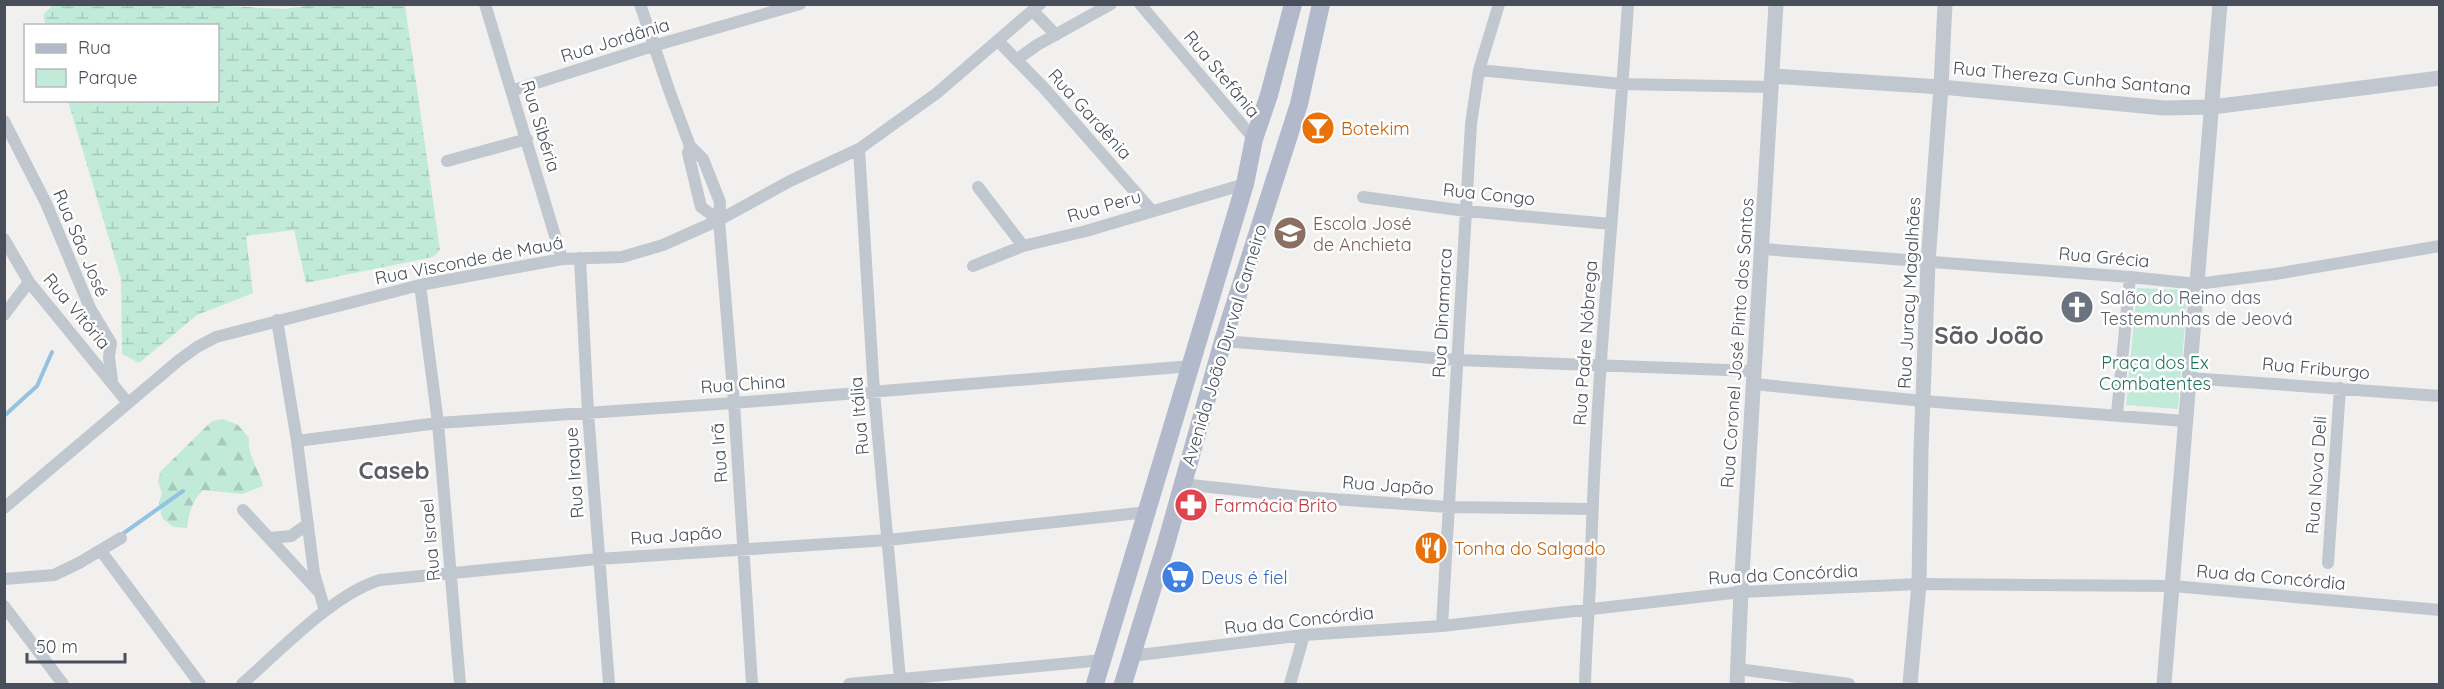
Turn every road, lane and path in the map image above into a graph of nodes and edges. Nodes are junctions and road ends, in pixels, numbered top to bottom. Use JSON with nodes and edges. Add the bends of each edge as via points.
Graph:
{"nodes":[{"id":1,"x":484,"y":4,"type":"edge"},
{"id":2,"x":640,"y":4,"type":"edge"},
{"id":3,"x":800,"y":4,"type":"edge"},
{"id":4,"x":1111,"y":4,"type":"edge"},
{"id":5,"x":1140,"y":4,"type":"edge"},
{"id":6,"x":1293,"y":4,"type":"edge"},
{"id":7,"x":1321,"y":4,"type":"edge"},
{"id":8,"x":1499,"y":4,"type":"edge"},
{"id":9,"x":1628,"y":4,"type":"edge"},
{"id":10,"x":1776,"y":4,"type":"edge"},
{"id":11,"x":1945,"y":4,"type":"edge"},
{"id":12,"x":2220,"y":4,"type":"edge"},
{"id":13,"x":1037,"y":8,"type":"edge"},
{"id":14,"x":1056,"y":35,"type":"junction"},
{"id":15,"x":1285,"y":39,"type":"junction"},
{"id":16,"x":999,"y":42,"type":"junction"},
{"id":17,"x":654,"y":46,"type":"junction"},
{"id":18,"x":1310,"y":46,"type":"junction"},
{"id":19,"x":1016,"y":60,"type":"junction"},
{"id":20,"x":1479,"y":70,"type":"junction"},
{"id":21,"x":2439,"y":78,"type":"edge"},
{"id":22,"x":1772,"y":82,"type":"junction"},
{"id":23,"x":1622,"y":84,"type":"junction"},
{"id":24,"x":1941,"y":87,"type":"junction"},
{"id":25,"x":511,"y":91,"type":"junction"},
{"id":26,"x":1269,"y":95,"type":"junction"},
{"id":27,"x":1299,"y":104,"type":"junction"},
{"id":28,"x":2212,"y":107,"type":"junction"},
{"id":29,"x":4,"y":121,"type":"edge"},
{"id":30,"x":527,"y":139,"type":"junction"},
{"id":31,"x":1254,"y":139,"type":"junction"},
{"id":32,"x":690,"y":146,"type":"junction"},
{"id":33,"x":859,"y":149,"type":"junction"},
{"id":34,"x":447,"y":161,"type":"dead end"},
{"id":35,"x":1245,"y":184,"type":"junction"},
{"id":36,"x":978,"y":187,"type":"dead end"},
{"id":37,"x":1363,"y":197,"type":"dead end"},
{"id":38,"x":1152,"y":211,"type":"junction"},
{"id":39,"x":1466,"y":211,"type":"junction"},
{"id":40,"x":719,"y":220,"type":"junction"},
{"id":41,"x":1611,"y":224,"type":"junction"},
{"id":42,"x":4,"y":238,"type":"edge"},
{"id":43,"x":1023,"y":246,"type":"junction"},
{"id":44,"x":2439,"y":246,"type":"edge"},
{"id":45,"x":1763,"y":249,"type":"junction"},
{"id":46,"x":580,"y":258,"type":"junction"},
{"id":47,"x":562,"y":259,"type":"junction"},
{"id":48,"x":1928,"y":262,"type":"junction"},
{"id":49,"x":973,"y":266,"type":"dead end"},
{"id":50,"x":2130,"y":277,"type":"junction"},
{"id":51,"x":29,"y":282,"type":"junction"},
{"id":52,"x":2197,"y":284,"type":"junction"},
{"id":53,"x":420,"y":285,"type":"junction"},
{"id":54,"x":6,"y":311,"type":"edge"},
{"id":55,"x":277,"y":320,"type":"junction"},
{"id":56,"x":1223,"y":341,"type":"junction"},
{"id":57,"x":1457,"y":360,"type":"junction"},
{"id":58,"x":1600,"y":364,"type":"junction"},
{"id":59,"x":1192,"y":366,"type":"junction"},
{"id":60,"x":1754,"y":377,"type":"junction"},
{"id":61,"x":2189,"y":378,"type":"junction"},
{"id":62,"x":112,"y":381,"type":"junction"},
{"id":63,"x":2340,"y":388,"type":"junction"},
{"id":64,"x":874,"y":392,"type":"junction"},
{"id":65,"x":2439,"y":396,"type":"edge"},
{"id":66,"x":1923,"y":401,"type":"junction"},
{"id":67,"x":128,"y":403,"type":"junction"},
{"id":68,"x":734,"y":403,"type":"junction"},
{"id":69,"x":588,"y":413,"type":"junction"},
{"id":70,"x":2117,"y":414,"type":"junction"},
{"id":71,"x":2185,"y":421,"type":"junction"},
{"id":72,"x":438,"y":423,"type":"junction"},
{"id":73,"x":297,"y":441,"type":"junction"},
{"id":74,"x":1182,"y":484,"type":"junction"},
{"id":75,"x":1448,"y":507,"type":"junction"},
{"id":76,"x":4,"y":508,"type":"edge"},
{"id":77,"x":1592,"y":509,"type":"junction"},
{"id":78,"x":243,"y":510,"type":"dead end"},
{"id":79,"x":1148,"y":512,"type":"junction"},
{"id":80,"x":308,"y":524,"type":"junction"},
{"id":81,"x":121,"y":538,"type":"dead end"},
{"id":82,"x":269,"y":538,"type":"junction"},
{"id":83,"x":888,"y":540,"type":"junction"},
{"id":84,"x":743,"y":548,"type":"junction"},
{"id":85,"x":101,"y":551,"type":"junction"},
{"id":86,"x":598,"y":558,"type":"junction"},
{"id":87,"x":2328,"y":563,"type":"dead end"},
{"id":88,"x":451,"y":572,"type":"junction"},
{"id":89,"x":4,"y":579,"type":"edge"},
{"id":90,"x":1919,"y":584,"type":"junction"},
{"id":91,"x":2173,"y":586,"type":"junction"},
{"id":92,"x":1741,"y":592,"type":"junction"},
{"id":93,"x":320,"y":593,"type":"junction"},
{"id":94,"x":4,"y":606,"type":"edge"},
{"id":95,"x":1588,"y":609,"type":"junction"},
{"id":96,"x":2439,"y":610,"type":"edge"},
{"id":97,"x":325,"y":611,"type":"junction"},
{"id":98,"x":1442,"y":626,"type":"junction"},
{"id":99,"x":1304,"y":635,"type":"junction"},
{"id":100,"x":1131,"y":656,"type":"junction"},
{"id":101,"x":1102,"y":660,"type":"junction"},
{"id":102,"x":1738,"y":677,"type":"edge"},
{"id":103,"x":900,"y":679,"type":"junction"},
{"id":104,"x":63,"y":684,"type":"edge"},
{"id":105,"x":200,"y":684,"type":"edge"},
{"id":106,"x":242,"y":684,"type":"edge"},
{"id":107,"x":460,"y":684,"type":"edge"},
{"id":108,"x":609,"y":684,"type":"edge"},
{"id":109,"x":752,"y":684,"type":"edge"},
{"id":110,"x":849,"y":684,"type":"edge"},
{"id":111,"x":1095,"y":684,"type":"edge"},
{"id":112,"x":1123,"y":684,"type":"edge"},
{"id":113,"x":1290,"y":684,"type":"edge"},
{"id":114,"x":1585,"y":684,"type":"edge"},
{"id":115,"x":1849,"y":684,"type":"edge"},
{"id":116,"x":1910,"y":684,"type":"edge"},
{"id":117,"x":2164,"y":684,"type":"edge"}],
"edges":[{"from":1,"to":25,"type":"street","name":"Rua Sibéria"},
{"from":2,"to":17,"type":"street","name":"Rua Irã"},
{"from":3,"to":17,"type":"street","name":"Rua Jordânia"},
{"from":4,"to":14,"type":"street"},
{"from":5,"to":31,"type":"street","name":"Rua Stefânia"},
{"from":6,"to":15,"type":"main road","name":"Avenida João Durval Carneiro"},
{"from":7,"to":18,"type":"main road","name":"Avenida João Durval Carneiro"},
{"from":8,"to":20,"type":"street","name":"Rua Dinamarca"},
{"from":9,"to":23,"type":"street","name":"Rua Padre Nóbrega"},
{"from":10,"to":22,"type":"street","name":"Rua Coronel José Pinto dos Santos"},
{"from":11,"to":24,"type":"street","name":"Rua Juracy Magalhães"},
{"from":12,"to":28,"type":"street"},
{"from":13,"to":14,"type":"street"},
{"from":13,"to":16,"type":"street","name":"Rua Visconde de Mauá"},
{"from":14,"to":19,"type":"street"},
{"from":15,"to":18,"type":"main road","via":[[1293,49]]},
{"from":15,"to":26,"type":"main road","name":"Avenida João Durval Carneiro"},
{"from":16,"to":19,"type":"street","name":"Rua Gardênia"},
{"from":16,"to":33,"type":"street","name":"Rua Visconde de Mauá"},
{"from":17,"to":25,"type":"street","name":"Rua Jordânia"},
{"from":17,"to":32,"type":"street","name":"Rua Irã"},
{"from":18,"to":27,"type":"main road","name":"Avenida João Durval Carneiro"},
{"from":19,"to":38,"type":"street","name":"Rua Gardênia"},
{"from":20,"to":23,"type":"street"},
{"from":20,"to":39,"type":"street","name":"Rua Dinamarca","via":[[1471,124]]},
{"from":21,"to":28,"type":"street","name":"Rua Thereza Cunha Santana"},
{"from":22,"to":23,"type":"street"},
{"from":22,"to":24,"type":"street","name":"Rua Thereza Cunha Santana"},
{"from":22,"to":45,"type":"street","name":"Rua Coronel José Pinto dos Santos"},
{"from":23,"to":41,"type":"street","name":"Rua Padre Nóbrega"},
{"from":24,"to":28,"type":"street","name":"Rua Thereza Cunha Santana","via":[[2126,105]]},
{"from":24,"to":48,"type":"street","name":"Rua Juracy Magalhães"},
{"from":25,"to":30,"type":"street","name":"Rua Sibéria"},
{"from":26,"to":27,"type":"main road","via":[[1278,84],[1290,81],[1297,87]]},
{"from":26,"to":31,"type":"main road","name":"Avenida João Durval Carneiro"},
{"from":27,"to":56,"type":"main road","name":"Avenida João Durval Carneiro"},
{"from":28,"to":52,"type":"street"},
{"from":29,"to":62,"type":"street","name":"Rua São José","via":[[46,203],[90,308],[111,342],[108,357]]},
{"from":30,"to":34,"type":"street"},
{"from":30,"to":47,"type":"street","name":"Rua Sibéria"},
{"from":31,"to":35,"type":"main road","name":"Avenida João Durval Carneiro"},
{"from":32,"to":40,"type":"street","name":"Rua Irã","via":[[703,159],[720,202]]},
{"from":32,"to":40,"type":"street","name":"Rua Irã","via":[[688,153],[701,207]]},
{"from":33,"to":40,"type":"street","name":"Rua Visconde de Mauá"},
{"from":33,"to":64,"type":"street","name":"Rua Itália"},
{"from":35,"to":38,"type":"street","name":"Rua Peru"},
{"from":35,"to":59,"type":"main road","name":"Avenida João Durval Carneiro"},
{"from":36,"to":43,"type":"street"},
{"from":37,"to":39,"type":"street","name":"Rua Congo"},
{"from":38,"to":43,"type":"street","name":"Rua Peru"},
{"from":39,"to":41,"type":"street","name":"Rua Congo"},
{"from":39,"to":57,"type":"street","name":"Rua Dinamarca"},
{"from":40,"to":46,"type":"street","name":"Rua Visconde de Mauá","via":[[644,251]]},
{"from":40,"to":68,"type":"street","name":"Rua Irã"},
{"from":41,"to":58,"type":"street","name":"Rua Padre Nóbrega"},
{"from":42,"to":51,"type":"street","name":"Rua Vitória"},
{"from":43,"to":49,"type":"street","name":"Rua Peru"},
{"from":44,"to":52,"type":"street","name":"Rua Grécia"},
{"from":45,"to":48,"type":"street","name":"Rua Grécia"},
{"from":45,"to":60,"type":"street","name":"Rua Coronel José Pinto dos Santos"},
{"from":46,"to":47,"type":"street","name":"Rua Visconde de Mauá"},
{"from":46,"to":69,"type":"street","name":"Rua Iraque"},
{"from":47,"to":53,"type":"street","name":"Rua Visconde de Mauá"},
{"from":48,"to":50,"type":"street","name":"Rua Grécia"},
{"from":48,"to":66,"type":"street","name":"Rua Juracy Magalhães"},
{"from":50,"to":52,"type":"street","name":"Rua Grécia"},
{"from":50,"to":70,"type":"street"},
{"from":51,"to":54,"type":"street"},
{"from":51,"to":62,"type":"street","name":"Rua Vitória"},
{"from":52,"to":61,"type":"street"},
{"from":53,"to":55,"type":"street","name":"Rua Visconde de Mauá"},
{"from":53,"to":72,"type":"street","name":"Rua Israel"},
{"from":55,"to":67,"type":"street","name":"Rua Visconde de Mauá","via":[[216,337],[197,347]]},
{"from":55,"to":73,"type":"street"},
{"from":56,"to":57,"type":"street"},
{"from":56,"to":74,"type":"main road","name":"Avenida João Durval Carneiro"},
{"from":57,"to":58,"type":"street"},
{"from":57,"to":75,"type":"street","name":"Rua Dinamarca"},
{"from":58,"to":60,"type":"street"},
{"from":58,"to":77,"type":"street","name":"Rua Padre Nóbrega"},
{"from":59,"to":64,"type":"street","name":"Rua China"},
{"from":59,"to":79,"type":"main road","name":"Avenida João Durval Carneiro"},
{"from":60,"to":66,"type":"street"},
{"from":60,"to":92,"type":"street","name":"Rua Coronel José Pinto dos Santos"},
{"from":61,"to":63,"type":"street","name":"Rua Friburgo"},
{"from":61,"to":71,"type":"street"},
{"from":62,"to":67,"type":"street","name":"Rua Vitória"},
{"from":63,"to":65,"type":"street","name":"Rua Friburgo"},
{"from":63,"to":87,"type":"street","name":"Rua Nova Deli"},
{"from":64,"to":68,"type":"street","name":"Rua China"},
{"from":64,"to":83,"type":"street","name":"Rua Itália"},
{"from":66,"to":70,"type":"street"},
{"from":66,"to":90,"type":"street","name":"Rua Juracy Magalhães"},
{"from":67,"to":76,"type":"street","name":"Rua Visconde de Mauá"},
{"from":68,"to":69,"type":"street","name":"Rua China"},
{"from":68,"to":84,"type":"street","name":"Rua Irã"},
{"from":69,"to":72,"type":"street","name":"Rua China"},
{"from":69,"to":86,"type":"street","name":"Rua Iraque"},
{"from":70,"to":71,"type":"street"},
{"from":71,"to":91,"type":"street"},
{"from":72,"to":73,"type":"street","name":"Rua China"},
{"from":72,"to":88,"type":"street","name":"Rua Israel"},
{"from":73,"to":80,"type":"street"},
{"from":74,"to":75,"type":"street","name":"Rua Japão"},
{"from":74,"to":100,"type":"main road","name":"Avenida João Durval Carneiro"},
{"from":75,"to":77,"type":"street","name":"Rua Japão"},
{"from":75,"to":98,"type":"street","name":"Rua Dinamarca"},
{"from":77,"to":95,"type":"street","name":"Rua Padre Nóbrega"},
{"from":78,"to":82,"type":"street"},
{"from":79,"to":83,"type":"street","name":"Rua Japão"},
{"from":79,"to":101,"type":"main road","name":"Avenida João Durval Carneiro"},
{"from":80,"to":82,"type":"street","via":[[291,536]]},
{"from":80,"to":93,"type":"street"},
{"from":81,"to":85,"type":"street"},
{"from":82,"to":93,"type":"street"},
{"from":83,"to":84,"type":"street","name":"Rua Japão"},
{"from":83,"to":103,"type":"street","name":"Rua Itália"},
{"from":84,"to":86,"type":"street","name":"Rua Japão"},
{"from":84,"to":109,"type":"street","name":"Rua Irã"},
{"from":85,"to":89,"type":"street","via":[[54,575]]},
{"from":85,"to":105,"type":"street"},
{"from":86,"to":88,"type":"street","name":"Rua Japão"},
{"from":86,"to":108,"type":"street","name":"Rua Iraque"},
{"from":88,"to":97,"type":"street","name":"Rua Japão","via":[[366,584]]},
{"from":88,"to":107,"type":"street","name":"Rua Israel"},
{"from":90,"to":91,"type":"street","name":"Rua da Concórdia"},
{"from":90,"to":92,"type":"street","name":"Rua da Concórdia"},
{"from":90,"to":116,"type":"street","name":"Rua Juracy Magalhães"},
{"from":91,"to":96,"type":"street","name":"Rua da Concórdia"},
{"from":91,"to":117,"type":"street"},
{"from":92,"to":95,"type":"street","name":"Rua da Concórdia"},
{"from":92,"to":102,"type":"street","name":"Rua Coronel José Pinto dos Santos"},
{"from":93,"to":97,"type":"street"},
{"from":94,"to":104,"type":"street"},
{"from":95,"to":98,"type":"street","name":"Rua da Concórdia"},
{"from":95,"to":114,"type":"street","name":"Rua Padre Nóbrega"},
{"from":97,"to":106,"type":"street","name":"Rua Japão"},
{"from":98,"to":99,"type":"street","name":"Rua da Concórdia"},
{"from":99,"to":100,"type":"street","name":"Rua da Concórdia"},
{"from":99,"to":113,"type":"street"},
{"from":100,"to":112,"type":"main road","name":"Avenida João Durval Carneiro"},
{"from":101,"to":103,"type":"street"},
{"from":101,"to":111,"type":"main road","name":"Avenida João Durval Carneiro"},
{"from":102,"to":115,"type":"street"},
{"from":103,"to":110,"type":"street"}]}
